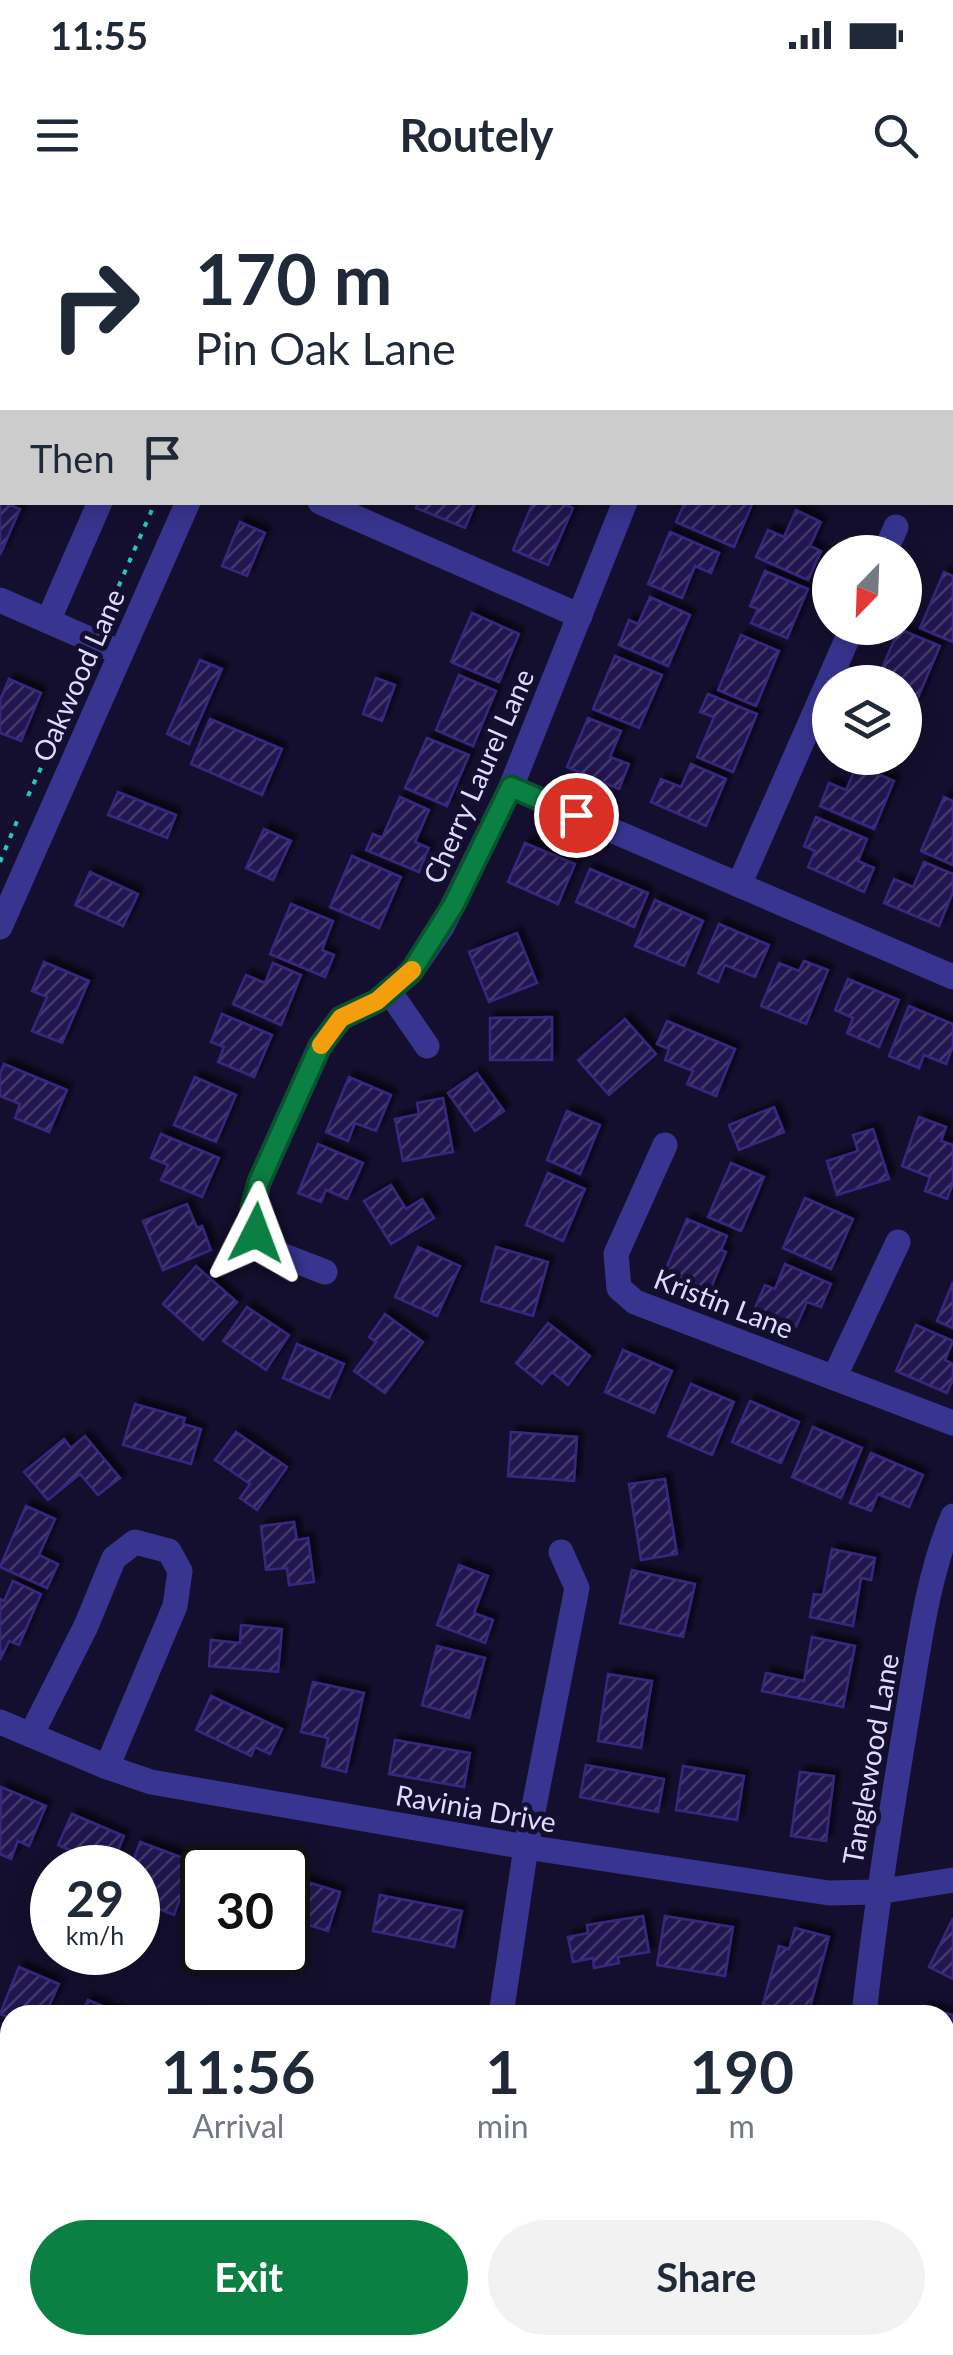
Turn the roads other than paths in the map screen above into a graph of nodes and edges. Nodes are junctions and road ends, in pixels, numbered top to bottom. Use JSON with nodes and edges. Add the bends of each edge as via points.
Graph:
{"nodes":[{"id":1,"x":99,"y":505,"type":"edge"},
{"id":2,"x":187,"y":505,"type":"edge"},
{"id":3,"x":624,"y":505,"type":"edge"},
{"id":4,"x":356,"y":510,"type":"edge"},
{"id":5,"x":896,"y":527,"type":"dead end"},
{"id":6,"x":892,"y":535,"type":"edge"},
{"id":7,"x":0,"y":600,"type":"edge"},
{"id":8,"x":580,"y":616,"type":"junction"},
{"id":9,"x":48,"y":621,"type":"junction"},
{"id":10,"x":845,"y":645,"type":"edge"},
{"id":11,"x":121,"y":653,"type":"junction"},
{"id":12,"x":511,"y":787,"type":"junction"},
{"id":13,"x":739,"y":885,"type":"junction"},
{"id":14,"x":1,"y":922,"type":"edge"},
{"id":15,"x":953,"y":977,"type":"edge"},
{"id":16,"x":389,"y":991,"type":"junction"},
{"id":17,"x":427,"y":1046,"type":"dead end"},
{"id":18,"x":665,"y":1145,"type":"dead end"},
{"id":19,"x":898,"y":1242,"type":"dead end"},
{"id":20,"x":325,"y":1272,"type":"dead end"},
{"id":21,"x":834,"y":1378,"type":"junction"},
{"id":22,"x":953,"y":1424,"type":"edge"},
{"id":23,"x":953,"y":1516,"type":"edge"},
{"id":24,"x":561,"y":1552,"type":"dead end"},
{"id":25,"x":0,"y":1722,"type":"edge"},
{"id":26,"x":31,"y":1735,"type":"junction"},
{"id":27,"x":107,"y":1768,"type":"junction"},
{"id":28,"x":526,"y":1847,"type":"junction"},
{"id":29,"x":953,"y":1880,"type":"edge"},
{"id":30,"x":878,"y":1892,"type":"junction"},
{"id":31,"x":502,"y":2005,"type":"edge"},
{"id":32,"x":865,"y":2005,"type":"edge"}],
"edges":[{"from":1,"to":9,"type":"street"},
{"from":2,"to":11,"type":"street","name":"Oakwood Lane"},
{"from":3,"to":8,"type":"street","name":"Cherry Laurel Lane"},
{"from":4,"to":8,"type":"street"},
{"from":5,"to":6,"type":"street"},
{"from":7,"to":9,"type":"street"},
{"from":8,"to":12,"type":"street","name":"Cherry Laurel Lane"},
{"from":9,"to":11,"type":"street"},
{"from":10,"to":13,"type":"street"},
{"from":11,"to":14,"type":"street","name":"Oakwood Lane"},
{"from":12,"to":13,"type":"street"},
{"from":12,"to":16,"type":"street","name":"Cherry Laurel Lane","via":[[442,927]]},
{"from":13,"to":15,"type":"street"},
{"from":16,"to":17,"type":"street"},
{"from":16,"to":20,"type":"street","name":"Cherry Laurel Lane","via":[[341,1018],[320,1046],[252,1208],[256,1233],[270,1250]]},
{"from":18,"to":21,"type":"street","name":"Kristin Lane","via":[[616,1254],[619,1288],[634,1302]]},
{"from":19,"to":21,"type":"street"},
{"from":21,"to":22,"type":"street","name":"Kristin Lane"},
{"from":23,"to":30,"type":"street","name":"Tanglewood Lane","via":[[927,1600]]},
{"from":24,"to":28,"type":"street","via":[[577,1588]]},
{"from":25,"to":26,"type":"street","name":"Ravinia Drive"},
{"from":26,"to":27,"type":"street","name":"Ravinia Drive"},
{"from":26,"to":27,"type":"street","via":[[114,1558],[135,1542],[169,1551],[180,1571],[175,1606]]},
{"from":27,"to":28,"type":"street","name":"Ravinia Drive","via":[[151,1782]]},
{"from":28,"to":30,"type":"street","name":"Ravinia Drive","via":[[829,1893]]},
{"from":28,"to":31,"type":"street"},
{"from":29,"to":30,"type":"street","name":"Ravinia Drive"},
{"from":30,"to":32,"type":"street","name":"Tanglewood Lane"}]}
